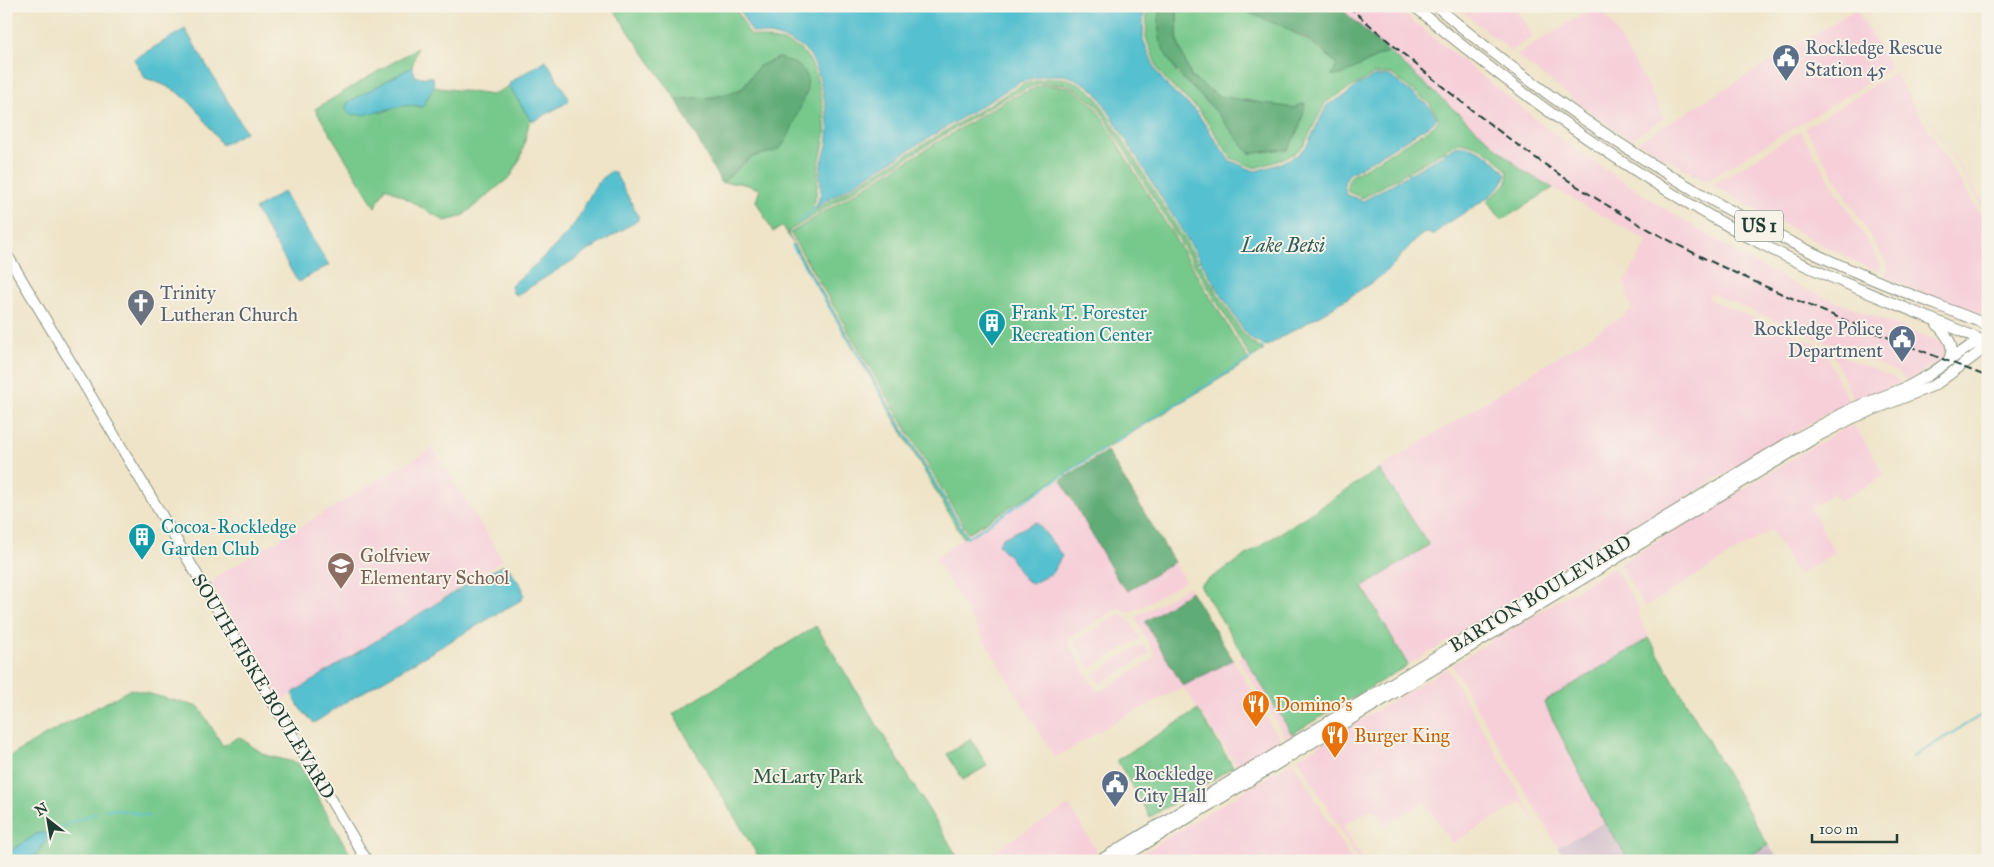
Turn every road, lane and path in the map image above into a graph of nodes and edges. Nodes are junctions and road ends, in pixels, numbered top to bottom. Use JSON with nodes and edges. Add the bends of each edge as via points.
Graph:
{"nodes":[{"id":1,"x":1414,"y":6,"type":"edge"},
{"id":2,"x":1436,"y":6,"type":"edge"},
{"id":3,"x":1475,"y":56,"type":"junction"},
{"id":4,"x":1502,"y":60,"type":"junction"},
{"id":5,"x":1490,"y":68,"type":"junction"},
{"id":6,"x":1522,"y":74,"type":"junction"},
{"id":7,"x":1807,"y":250,"type":"junction"},
{"id":8,"x":1777,"y":252,"type":"junction"},
{"id":9,"x":6,"y":253,"type":"edge"},
{"id":10,"x":1937,"y":323,"type":"junction"},
{"id":11,"x":1988,"y":325,"type":"edge"},
{"id":12,"x":1986,"y":342,"type":"edge"},
{"id":13,"x":1947,"y":364,"type":"junction"},
{"id":14,"x":1789,"y":448,"type":"junction"},
{"id":15,"x":1723,"y":481,"type":"junction"},
{"id":16,"x":1729,"y":491,"type":"junction"},
{"id":17,"x":1541,"y":592,"type":"junction"},
{"id":18,"x":1517,"y":619,"type":"junction"},
{"id":19,"x":1404,"y":675,"type":"junction"},
{"id":20,"x":1374,"y":693,"type":"junction"},
{"id":21,"x":1392,"y":694,"type":"junction"},
{"id":22,"x":1348,"y":721,"type":"junction"},
{"id":23,"x":1193,"y":803,"type":"junction"},
{"id":24,"x":1199,"y":812,"type":"junction"},
{"id":25,"x":367,"y":861,"type":"edge"},
{"id":26,"x":1099,"y":861,"type":"edge"},
{"id":27,"x":1117,"y":861,"type":"edge"}],
"edges":[{"from":1,"to":3,"type":"main road","number":"US 1"},
{"from":2,"to":4,"type":"main road","number":"US 1"},
{"from":3,"to":4,"type":"main road"},
{"from":3,"to":5,"type":"main road","number":"US 1"},
{"from":4,"to":6,"type":"main road","number":"US 1"},
{"from":5,"to":6,"type":"main road"},
{"from":5,"to":8,"type":"main road","number":"US 1","via":[[1611,155]]},
{"from":6,"to":7,"type":"main road","number":"US 1","via":[[1696,191]]},
{"from":7,"to":8,"type":"main road"},
{"from":7,"to":11,"type":"main road","number":"US 1","via":[[1870,279]]},
{"from":8,"to":10,"type":"main road","number":"US 1"},
{"from":9,"to":25,"type":"main road","name":"SOUTH FISKE BOULEVARD"},
{"from":10,"to":12,"type":"main road","number":"US 1"},
{"from":10,"to":13,"type":"main road","via":[[1952,345],[1952,356]]},
{"from":12,"to":13,"type":"main road","name":"BARTON BOULEVARD","via":[[1970,346]]},
{"from":12,"to":14,"type":"main road","name":"BARTON BOULEVARD","via":[[1935,385]]},
{"from":13,"to":14,"type":"main road","name":"BARTON BOULEVARD","via":[[1907,386],[1852,408]]},
{"from":14,"to":15,"type":"main road","name":"BARTON BOULEVARD"},
{"from":14,"to":16,"type":"main road","name":"BARTON BOULEVARD"},
{"from":15,"to":16,"type":"main road"},
{"from":15,"to":17,"type":"main road","name":"BARTON BOULEVARD"},
{"from":16,"to":18,"type":"main road","name":"BARTON BOULEVARD"},
{"from":17,"to":18,"type":"main road","via":[[1519,610]]},
{"from":17,"to":19,"type":"main road","name":"BARTON BOULEVARD"},
{"from":18,"to":21,"type":"main road","name":"BARTON BOULEVARD"},
{"from":19,"to":20,"type":"main road","name":"BARTON BOULEVARD"},
{"from":19,"to":21,"type":"main road"},
{"from":20,"to":22,"type":"main road","via":[[1350,714]]},
{"from":20,"to":23,"type":"main road","name":"BARTON BOULEVARD"},
{"from":21,"to":22,"type":"main road","name":"BARTON BOULEVARD"},
{"from":22,"to":24,"type":"main road","name":"BARTON BOULEVARD"},
{"from":23,"to":24,"type":"main road"},
{"from":23,"to":26,"type":"main road","name":"BARTON BOULEVARD"},
{"from":24,"to":27,"type":"main road","name":"BARTON BOULEVARD"}]}
